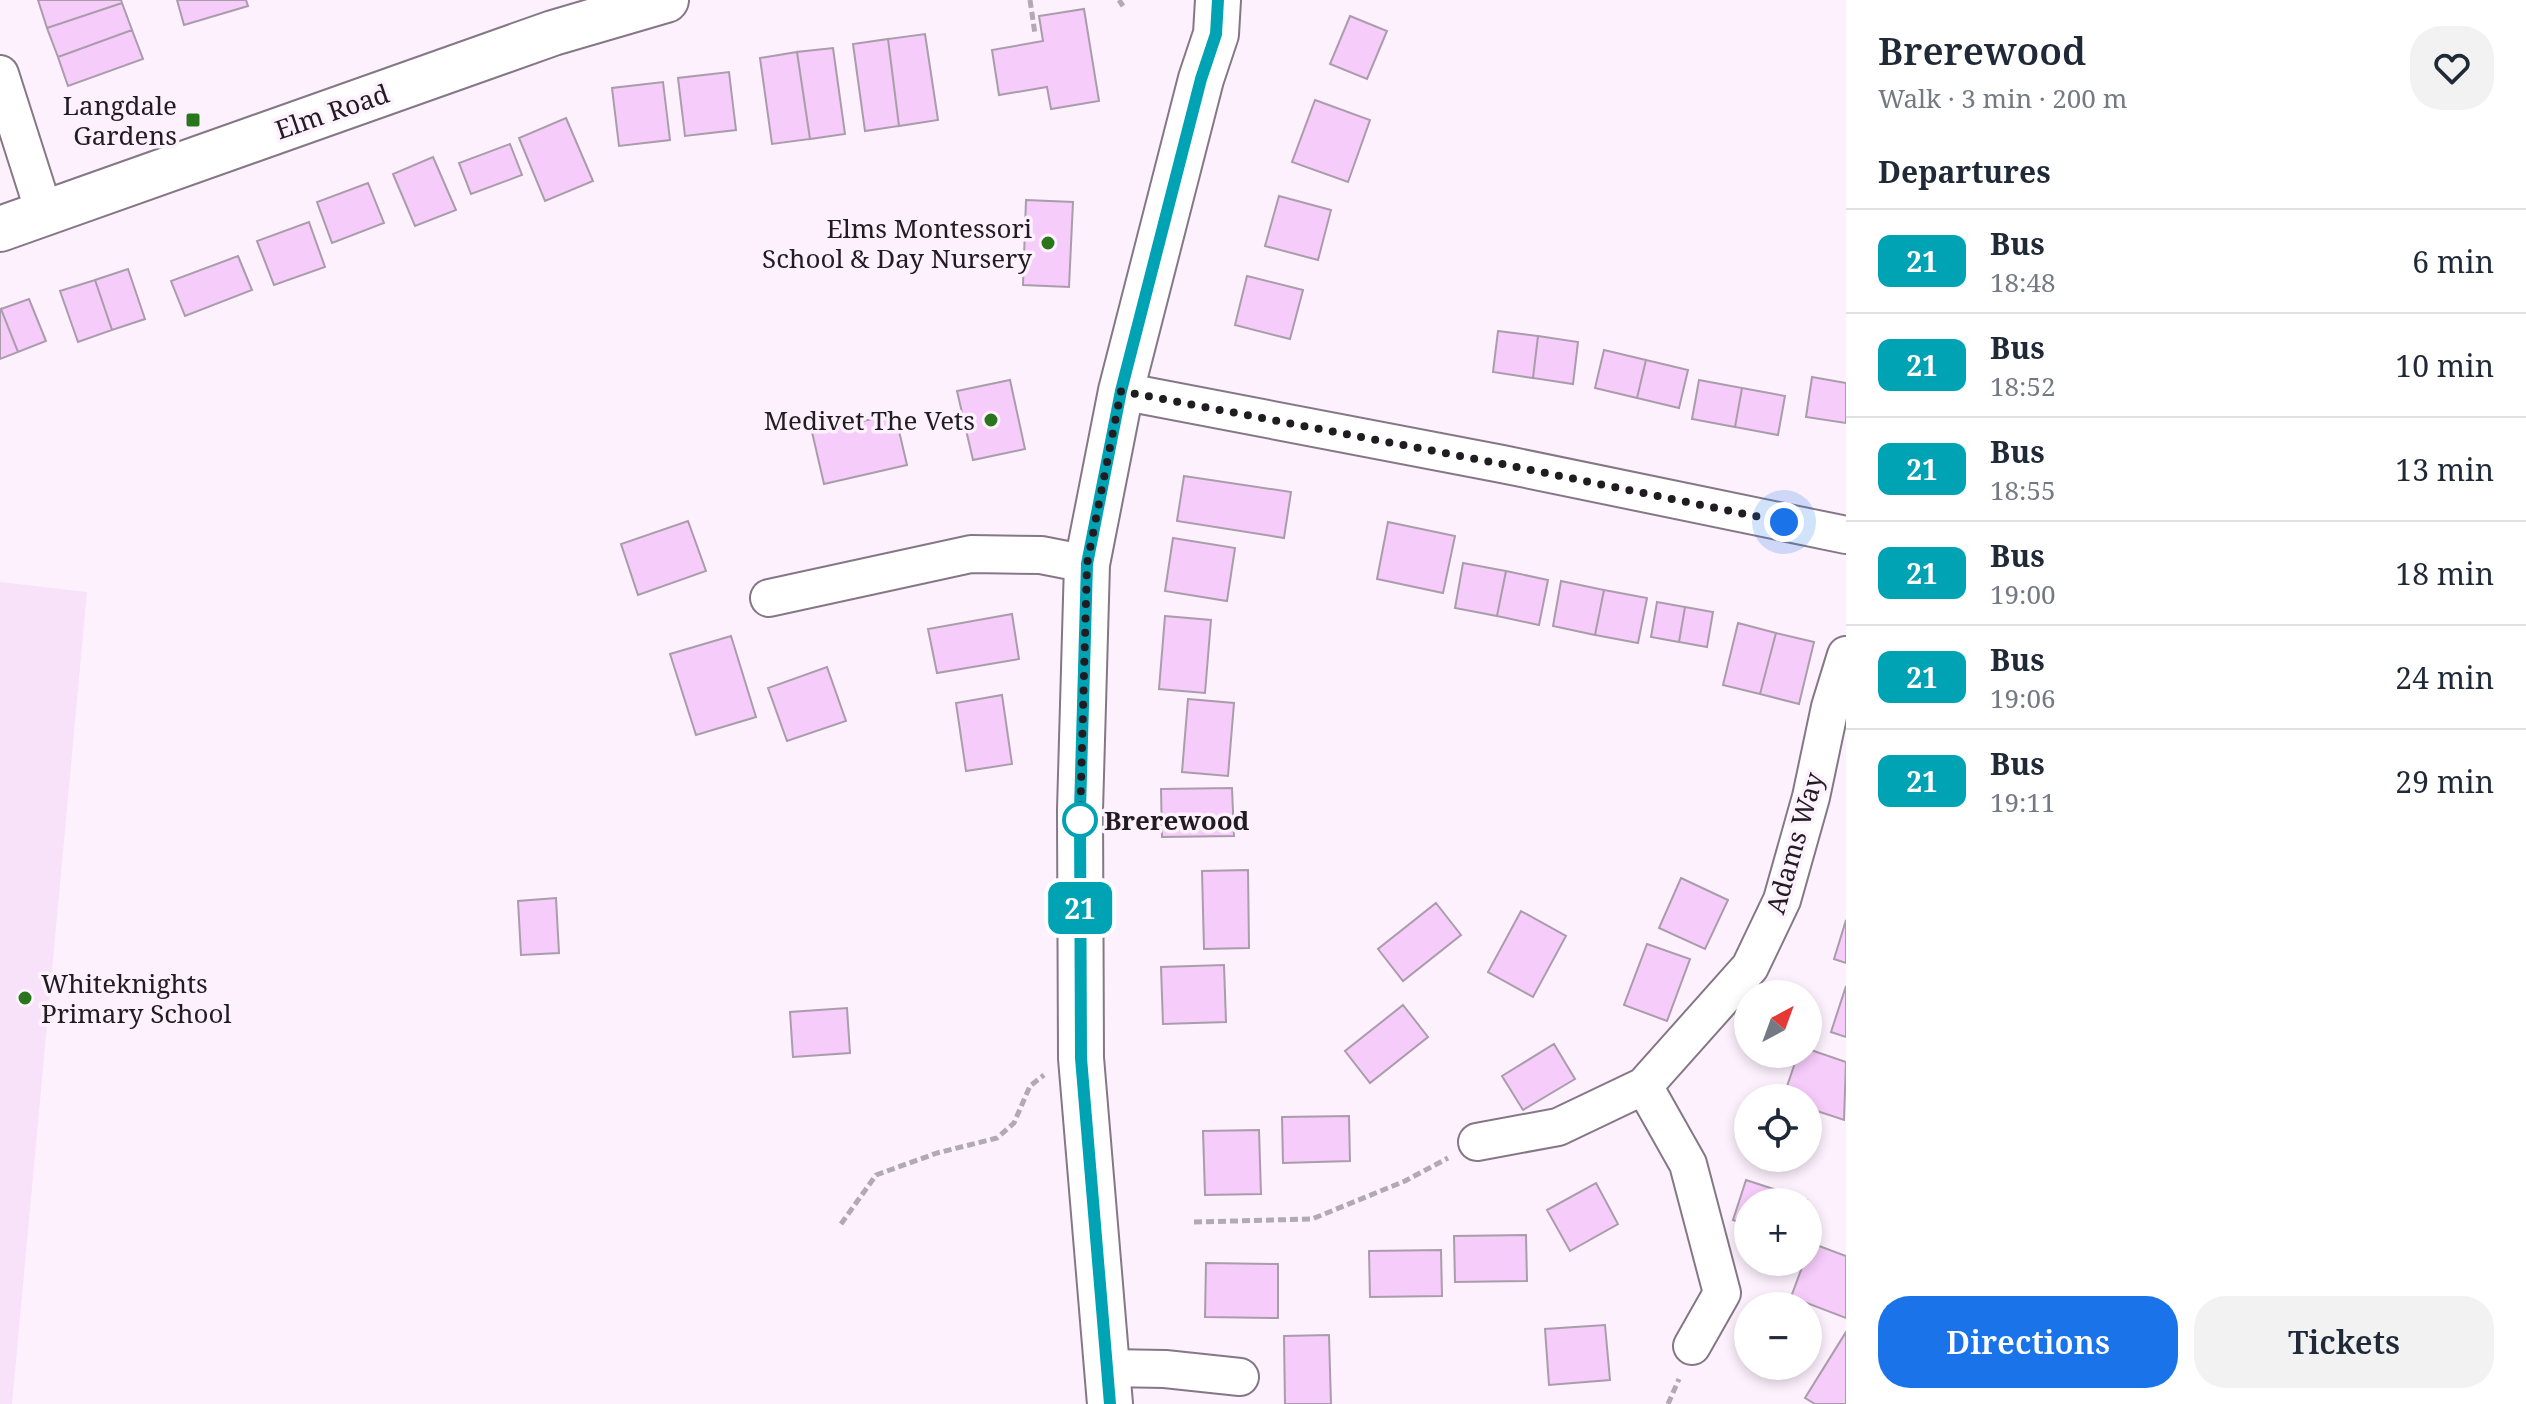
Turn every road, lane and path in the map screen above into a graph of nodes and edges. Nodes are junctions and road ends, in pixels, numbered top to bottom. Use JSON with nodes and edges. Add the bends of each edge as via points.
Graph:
{"nodes":[{"id":1,"x":666,"y":0,"type":"edge"},
{"id":2,"x":1030,"y":0,"type":"edge"},
{"id":3,"x":1186,"y":0,"type":"edge"},
{"id":4,"x":1218,"y":0,"type":"edge"},
{"id":5,"x":1035,"y":34,"type":"dead end"},
{"id":6,"x":0,"y":74,"type":"edge"},
{"id":7,"x":1201,"y":79,"type":"junction"},
{"id":8,"x":44,"y":212,"type":"junction"},
{"id":9,"x":0,"y":229,"type":"edge"},
{"id":10,"x":1121,"y":391,"type":"junction"},
{"id":11,"x":1846,"y":535,"type":"edge"},
{"id":12,"x":1087,"y":564,"type":"junction"},
{"id":13,"x":769,"y":598,"type":"dead end"},
{"id":14,"x":1846,"y":655,"type":"edge"},
{"id":15,"x":1644,"y":1086,"type":"junction"},
{"id":16,"x":1014,"y":1123,"type":"dead end"},
{"id":17,"x":1477,"y":1142,"type":"joint"},
{"id":18,"x":1194,"y":1222,"type":"dead end"},
{"id":19,"x":841,"y":1224,"type":"dead end"},
{"id":20,"x":1692,"y":1346,"type":"dead end"},
{"id":21,"x":1240,"y":1377,"type":"dead end"},
{"id":22,"x":1108,"y":1386,"type":"edge"}],
"edges":[{"from":1,"to":8,"type":"street","name":"Elm Road","via":[[553,33]]},
{"from":2,"to":5,"type":"path"},
{"from":3,"to":7,"type":"street"},
{"from":4,"to":7,"type":"street","via":[[1216,34]]},
{"from":6,"to":8,"type":"street"},
{"from":7,"to":10,"type":"street"},
{"from":8,"to":9,"type":"street","name":"Elm Road"},
{"from":10,"to":11,"type":"street"},
{"from":10,"to":12,"type":"street"},
{"from":12,"to":13,"type":"street","via":[[1041,555],[971,554]]},
{"from":12,"to":22,"type":"street","via":[[1080,810],[1081,1058]]},
{"from":14,"to":15,"type":"street","name":"Adams Way","via":[[1782,900],[1750,967]]},
{"from":15,"to":17,"type":"street","name":"Adams Way","via":[[1558,1127]]},
{"from":15,"to":20,"type":"street","via":[[1688,1164],[1722,1293]]},
{"from":16,"to":19,"type":"path","via":[[997,1138],[876,1175]]},
{"from":17,"to":18,"type":"path","via":[[1405,1181],[1312,1219]]},
{"from":21,"to":22,"type":"street","via":[[1165,1369]]}]}
